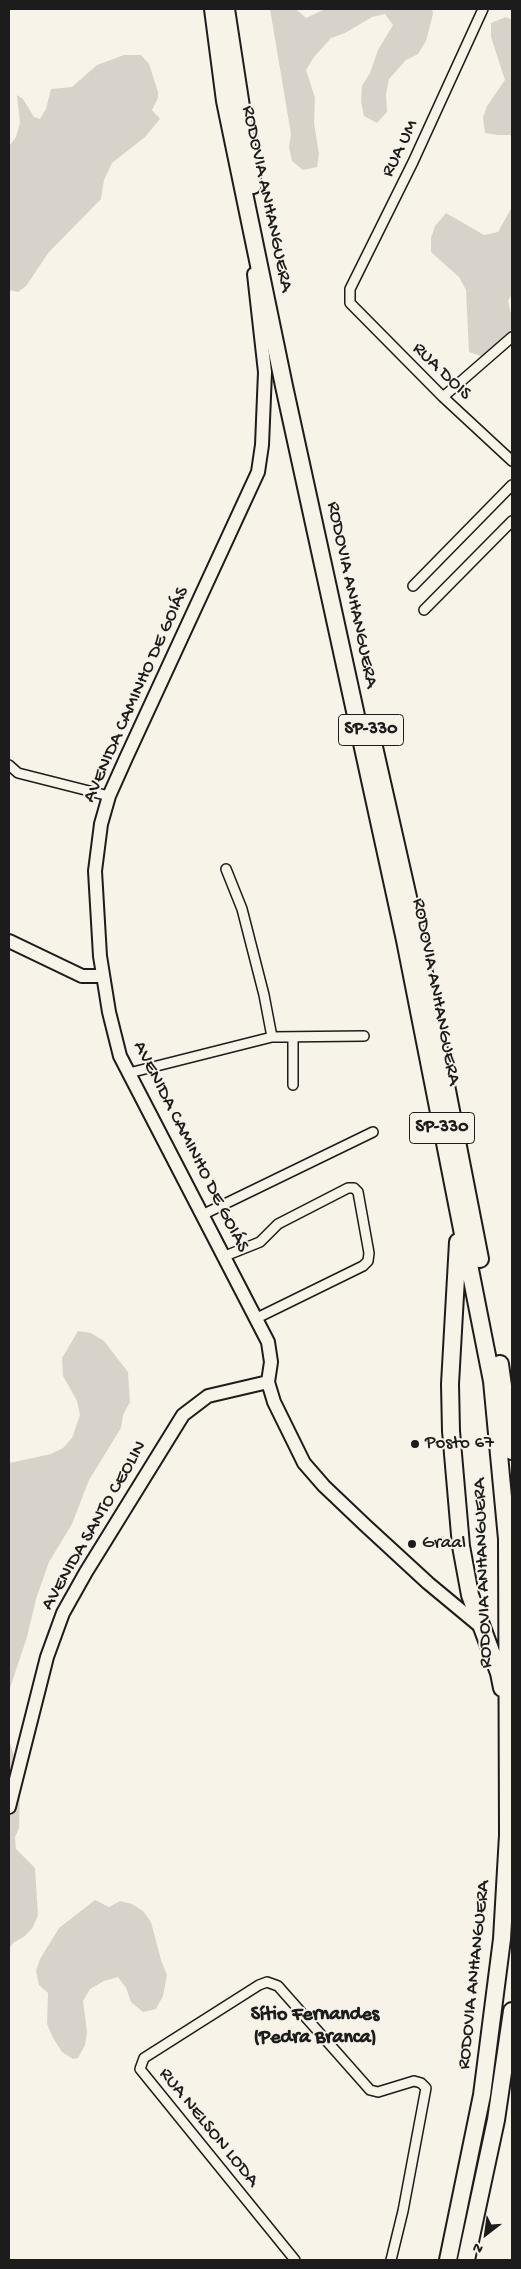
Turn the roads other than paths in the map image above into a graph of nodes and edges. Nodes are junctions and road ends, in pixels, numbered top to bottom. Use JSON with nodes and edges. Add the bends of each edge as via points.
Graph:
{"nodes":[{"id":1,"x":213,"y":9,"type":"edge"},
{"id":2,"x":226,"y":9,"type":"edge"},
{"id":3,"x":483,"y":9,"type":"edge"},
{"id":4,"x":247,"y":204,"type":"junction"},
{"id":5,"x":350,"y":304,"type":"joint"},
{"id":6,"x":512,"y":337,"type":"edge"},
{"id":7,"x":443,"y":397,"type":"junction"},
{"id":8,"x":512,"y":461,"type":"edge"},
{"id":9,"x":512,"y":485,"type":"edge"},
{"id":10,"x":512,"y":521,"type":"edge"},
{"id":11,"x":413,"y":586,"type":"dead end"},
{"id":12,"x":424,"y":610,"type":"dead end"},
{"id":13,"x":9,"y":765,"type":"edge"},
{"id":14,"x":109,"y":796,"type":"junction"},
{"id":15,"x":226,"y":869,"type":"dead end"},
{"id":16,"x":9,"y":941,"type":"edge"},
{"id":17,"x":103,"y":976,"type":"junction"},
{"id":18,"x":364,"y":1036,"type":"dead end"},
{"id":19,"x":272,"y":1037,"type":"junction"},
{"id":20,"x":293,"y":1037,"type":"junction"},
{"id":21,"x":129,"y":1073,"type":"junction"},
{"id":22,"x":293,"y":1084,"type":"dead end"},
{"id":23,"x":373,"y":1132,"type":"dead end"},
{"id":24,"x":202,"y":1215,"type":"junction"},
{"id":25,"x":460,"y":1217,"type":"junction"},
{"id":26,"x":225,"y":1256,"type":"junction"},
{"id":27,"x":257,"y":1318,"type":"junction"},
{"id":28,"x":268,"y":1382,"type":"junction"},
{"id":29,"x":511,"y":1430,"type":"edge"},
{"id":30,"x":512,"y":1451,"type":"edge"},
{"id":31,"x":483,"y":1628,"type":"junction"},
{"id":32,"x":509,"y":1724,"type":"junction"},
{"id":33,"x":9,"y":1807,"type":"edge"},
{"id":34,"x":512,"y":2010,"type":"edge"},
{"id":35,"x":470,"y":2239,"type":"junction"},
{"id":36,"x":452,"y":2243,"type":"junction"},
{"id":37,"x":296,"y":2260,"type":"edge"},
{"id":38,"x":391,"y":2260,"type":"edge"},
{"id":39,"x":443,"y":2260,"type":"edge"},
{"id":40,"x":448,"y":2260,"type":"edge"},
{"id":41,"x":466,"y":2260,"type":"edge"},
{"id":42,"x":474,"y":2260,"type":"edge"}],
"edges":[{"from":1,"to":4,"type":"highway","name":"RODOVIA ANHANGUERA","number":"SP-330","via":[[225,101]]},
{"from":2,"to":29,"type":"highway","name":"RODOVIA ANHANGUERA","number":"SP-330","via":[[256,202],[293,384],[417,937]]},
{"from":3,"to":5,"type":"street","name":"RUA UM","via":[[350,289]]},
{"from":4,"to":14,"type":"main road","name":"AVENIDA CAMINHO DE GOIÁS","via":[[265,372],[258,472]]},
{"from":4,"to":25,"type":"highway","name":"RODOVIA ANHANGUERA","number":"SP-330","via":[[405,940]]},
{"from":5,"to":7,"type":"street","name":"RUA DOIS"},
{"from":6,"to":7,"type":"street"},
{"from":7,"to":8,"type":"street","name":"RUA DOIS"},
{"from":9,"to":11,"type":"street"},
{"from":10,"to":12,"type":"street"},
{"from":13,"to":14,"type":"street","via":[[18,772]]},
{"from":14,"to":17,"type":"main road","name":"AVENIDA CAMINHO DE GOIÁS","via":[[101,824],[95,871]]},
{"from":15,"to":19,"type":"street","via":[[242,909]]},
{"from":16,"to":17,"type":"main road","via":[[82,976]]},
{"from":17,"to":21,"type":"main road","name":"AVENIDA CAMINHO DE GOIÁS","via":[[114,1040]]},
{"from":18,"to":20,"type":"street"},
{"from":19,"to":20,"type":"street"},
{"from":19,"to":21,"type":"street"},
{"from":20,"to":22,"type":"street"},
{"from":21,"to":24,"type":"main road","name":"AVENIDA CAMINHO DE GOIÁS"},
{"from":23,"to":24,"type":"street"},
{"from":24,"to":26,"type":"main road","name":"AVENIDA CAMINHO DE GOIÁS"},
{"from":25,"to":31,"type":"highway","via":[[450,1384],[451,1431],[465,1575]]},
{"from":25,"to":32,"type":"highway","name":"RODOVIA ANHANGUERA","number":"SP-330","via":[[492,1381],[507,1540]]},
{"from":26,"to":27,"type":"main road","name":"AVENIDA CAMINHO DE GOIÁS"},
{"from":26,"to":27,"type":"street","via":[[260,1242],[278,1224],[348,1188],[358,1192],[368,1261]]},
{"from":27,"to":28,"type":"main road","name":"AVENIDA CAMINHO DE GOIÁS","via":[[268,1342],[271,1362]]},
{"from":28,"to":31,"type":"main road","name":"AVENIDA CAMINHO DE GOIÁS","via":[[274,1402],[304,1463],[324,1486],[428,1583]]},
{"from":28,"to":33,"type":"main road","name":"AVENIDA SANTO CEOLIN","via":[[208,1396],[183,1414],[86,1572],[63,1613],[47,1657]]},
{"from":29,"to":30,"type":"highway","name":"RODOVIA ANHANGUERA","number":"SP-330"},
{"from":31,"to":32,"type":"highway","via":[[499,1673]]},
{"from":32,"to":36,"type":"highway","name":"RODOVIA ANHANGUERA","number":"SP-330","via":[[508,1835],[498,1978],[482,2095]]},
{"from":34,"to":35,"type":"highway","name":"RODOVIA ANHANGUERA","via":[[496,2120]]},
{"from":35,"to":41,"type":"highway","name":"RODOVIA ANHANGUERA"},
{"from":35,"to":42,"type":"highway"},
{"from":36,"to":39,"type":"highway"},
{"from":36,"to":40,"type":"highway","name":"RODOVIA ANHANGUERA","number":"SP-330"},
{"from":37,"to":38,"type":"street","name":"RUA NELSON LODA","via":[[143,2075],[140,2064],[144,2058],[267,1982],[278,1986],[370,2090],[378,2092],[414,2081],[426,2088]]}]}
